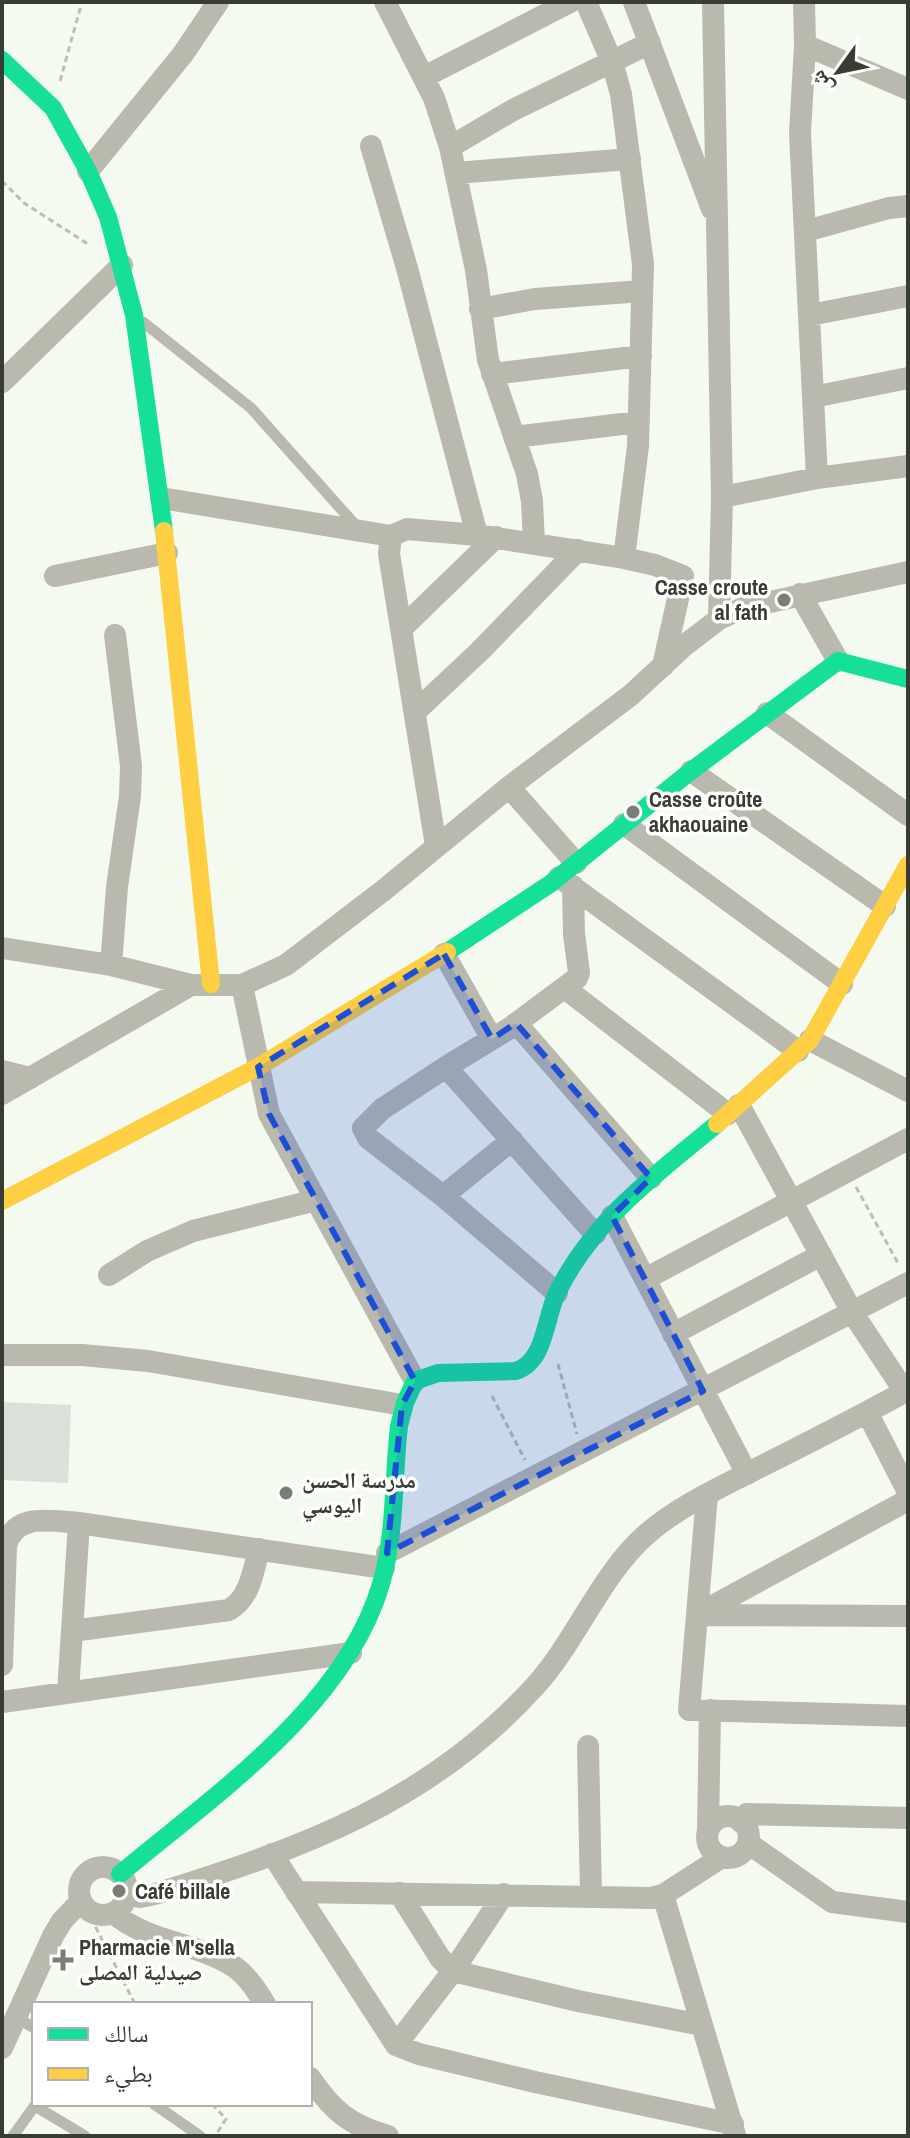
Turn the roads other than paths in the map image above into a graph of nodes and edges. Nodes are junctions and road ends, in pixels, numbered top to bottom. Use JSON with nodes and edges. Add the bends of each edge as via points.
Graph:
{"nodes":[{"id":1,"x":218,"y":2,"type":"edge"},
{"id":2,"x":385,"y":2,"type":"edge"},
{"id":3,"x":570,"y":2,"type":"edge"},
{"id":4,"x":586,"y":2,"type":"edge"},
{"id":5,"x":634,"y":2,"type":"edge"},
{"id":6,"x":713,"y":2,"type":"edge"},
{"id":7,"x":804,"y":2,"type":"edge"},
{"id":8,"x":650,"y":43,"type":"junction"},
{"id":9,"x":805,"y":45,"type":"junction"},
{"id":10,"x":2,"y":60,"type":"edge"},
{"id":11,"x":612,"y":62,"type":"junction"},
{"id":12,"x":424,"y":77,"type":"junction"},
{"id":13,"x":908,"y":89,"type":"edge"},
{"id":14,"x":371,"y":146,"type":"dead end"},
{"id":15,"x":450,"y":147,"type":"junction"},
{"id":16,"x":630,"y":159,"type":"junction"},
{"id":17,"x":88,"y":171,"type":"junction"},
{"id":18,"x":456,"y":173,"type":"junction"},
{"id":19,"x":908,"y":206,"type":"edge"},
{"id":20,"x":718,"y":225,"type":"junction"},
{"id":21,"x":806,"y":231,"type":"junction"},
{"id":22,"x":122,"y":265,"type":"junction"},
{"id":23,"x":642,"y":291,"type":"junction"},
{"id":24,"x":908,"y":296,"type":"edge"},
{"id":25,"x":480,"y":309,"type":"junction"},
{"id":26,"x":134,"y":315,"type":"junction"},
{"id":27,"x":810,"y":315,"type":"junction"},
{"id":28,"x":641,"y":356,"type":"junction"},
{"id":29,"x":492,"y":374,"type":"junction"},
{"id":30,"x":908,"y":378,"type":"edge"},
{"id":31,"x":2,"y":382,"type":"edge"},
{"id":32,"x":813,"y":397,"type":"junction"},
{"id":33,"x":639,"y":422,"type":"junction"},
{"id":34,"x":514,"y":437,"type":"junction"},
{"id":35,"x":908,"y":466,"type":"edge"},
{"id":36,"x":817,"y":478,"type":"junction"},
{"id":37,"x":722,"y":497,"type":"junction"},
{"id":38,"x":161,"y":498,"type":"junction"},
{"id":39,"x":361,"y":531,"type":"junction"},
{"id":40,"x":391,"y":536,"type":"junction"},
{"id":41,"x":487,"y":536,"type":"junction"},
{"id":42,"x":534,"y":543,"type":"junction"},
{"id":43,"x":578,"y":550,"type":"junction"},
{"id":44,"x":167,"y":553,"type":"junction"},
{"id":45,"x":624,"y":558,"type":"junction"},
{"id":46,"x":908,"y":572,"type":"edge"},
{"id":47,"x":720,"y":575,"type":"junction"},
{"id":48,"x":55,"y":576,"type":"dead end"},
{"id":49,"x":683,"y":576,"type":"junction"},
{"id":50,"x":800,"y":594,"type":"junction"},
{"id":51,"x":719,"y":619,"type":"junction"},
{"id":52,"x":401,"y":629,"type":"junction"},
{"id":53,"x":115,"y":635,"type":"dead end"},
{"id":54,"x":838,"y":661,"type":"junction"},
{"id":55,"x":663,"y":666,"type":"junction"},
{"id":56,"x":908,"y":679,"type":"edge"},
{"id":57,"x":415,"y":712,"type":"junction"},
{"id":58,"x":767,"y":713,"type":"junction"},
{"id":59,"x":691,"y":771,"type":"junction"},
{"id":60,"x":509,"y":787,"type":"junction"},
{"id":61,"x":908,"y":815,"type":"edge"},
{"id":62,"x":624,"y":824,"type":"junction"},
{"id":63,"x":436,"y":846,"type":"junction"},
{"id":64,"x":908,"y":865,"type":"edge"},
{"id":65,"x":569,"y":875,"type":"junction"},
{"id":66,"x":885,"y":906,"type":"junction"},
{"id":67,"x":2,"y":948,"type":"edge"},
{"id":68,"x":444,"y":954,"type":"junction"},
{"id":69,"x":111,"y":965,"type":"junction"},
{"id":70,"x":842,"y":984,"type":"junction"},
{"id":71,"x":201,"y":985,"type":"junction"},
{"id":72,"x":242,"y":985,"type":"junction"},
{"id":73,"x":566,"y":989,"type":"junction"},
{"id":74,"x":516,"y":1023,"type":"junction"},
{"id":75,"x":492,"y":1039,"type":"junction"},
{"id":76,"x":804,"y":1045,"type":"junction"},
{"id":77,"x":258,"y":1067,"type":"junction"},
{"id":78,"x":446,"y":1067,"type":"junction"},
{"id":79,"x":2,"y":1071,"type":"edge"},
{"id":80,"x":30,"y":1078,"type":"junction"},
{"id":81,"x":906,"y":1086,"type":"edge"},
{"id":82,"x":2,"y":1094,"type":"edge"},
{"id":83,"x":733,"y":1110,"type":"junction"},
{"id":84,"x":908,"y":1139,"type":"edge"},
{"id":85,"x":512,"y":1140,"type":"junction"},
{"id":86,"x":651,"y":1178,"type":"junction"},
{"id":87,"x":443,"y":1196,"type":"junction"},
{"id":88,"x":316,"y":1200,"type":"junction"},
{"id":89,"x":2,"y":1201,"type":"edge"},
{"id":90,"x":791,"y":1203,"type":"junction"},
{"id":91,"x":612,"y":1216,"type":"junction"},
{"id":92,"x":595,"y":1234,"type":"junction"},
{"id":93,"x":821,"y":1255,"type":"junction"},
{"id":94,"x":109,"y":1275,"type":"dead end"},
{"id":95,"x":904,"y":1276,"type":"edge"},
{"id":96,"x":645,"y":1279,"type":"junction"},
{"id":97,"x":557,"y":1293,"type":"junction"},
{"id":98,"x":852,"y":1312,"type":"junction"},
{"id":99,"x":673,"y":1334,"type":"junction"},
{"id":100,"x":2,"y":1355,"type":"edge"},
{"id":101,"x":415,"y":1381,"type":"junction"},
{"id":102,"x":703,"y":1391,"type":"junction"},
{"id":103,"x":906,"y":1391,"type":"edge"},
{"id":104,"x":402,"y":1405,"type":"junction"},
{"id":105,"x":867,"y":1412,"type":"junction"},
{"id":106,"x":747,"y":1474,"type":"junction"},
{"id":107,"x":908,"y":1492,"type":"edge"},
{"id":108,"x":707,"y":1495,"type":"junction"},
{"id":109,"x":908,"y":1500,"type":"edge"},
{"id":110,"x":79,"y":1523,"type":"junction"},
{"id":111,"x":259,"y":1549,"type":"junction"},
{"id":112,"x":386,"y":1560,"type":"junction"},
{"id":113,"x":697,"y":1615,"type":"junction"},
{"id":114,"x":908,"y":1616,"type":"edge"},
{"id":115,"x":72,"y":1631,"type":"junction"},
{"id":116,"x":351,"y":1653,"type":"junction"},
{"id":117,"x":2,"y":1665,"type":"edge"},
{"id":118,"x":68,"y":1692,"type":"junction"},
{"id":119,"x":2,"y":1702,"type":"edge"},
{"id":120,"x":710,"y":1710,"type":"junction"},
{"id":121,"x":908,"y":1716,"type":"edge"},
{"id":122,"x":588,"y":1746,"type":"dead end"},
{"id":123,"x":908,"y":1818,"type":"edge"},
{"id":124,"x":745,"y":1833,"type":"junction"},
{"id":125,"x":708,"y":1834,"type":"junction"},
{"id":126,"x":272,"y":1854,"type":"junction"},
{"id":127,"x":714,"y":1862,"type":"junction"},
{"id":128,"x":296,"y":1892,"type":"junction"},
{"id":129,"x":399,"y":1893,"type":"junction"},
{"id":130,"x":120,"y":1894,"type":"junction"},
{"id":131,"x":504,"y":1894,"type":"junction"},
{"id":132,"x":663,"y":1895,"type":"junction"},
{"id":133,"x":591,"y":1896,"type":"junction"},
{"id":134,"x":83,"y":1904,"type":"junction"},
{"id":135,"x":908,"y":1912,"type":"edge"},
{"id":136,"x":453,"y":1971,"type":"junction"},
{"id":137,"x":32,"y":2002,"type":"edge"},
{"id":138,"x":32,"y":2002,"type":"edge"},
{"id":139,"x":264,"y":2002,"type":"edge"},
{"id":140,"x":25,"y":2023,"type":"edge"},
{"id":141,"x":702,"y":2025,"type":"junction"},
{"id":142,"x":396,"y":2045,"type":"junction"},
{"id":143,"x":2,"y":2048,"type":"edge"},
{"id":144,"x":312,"y":2080,"type":"edge"},
{"id":145,"x":35,"y":2106,"type":"edge"},
{"id":146,"x":38,"y":2106,"type":"edge"},
{"id":147,"x":157,"y":2106,"type":"edge"},
{"id":148,"x":734,"y":2130,"type":"edge"},
{"id":149,"x":13,"y":2136,"type":"edge"},
{"id":150,"x":85,"y":2136,"type":"edge"},
{"id":151,"x":200,"y":2136,"type":"edge"},
{"id":152,"x":388,"y":2136,"type":"edge"}],
"edges":[{"from":1,"to":17,"type":"street"},
{"from":2,"to":12,"type":"street"},
{"from":3,"to":12,"type":"street"},
{"from":4,"to":11,"type":"street"},
{"from":5,"to":8,"type":"street"},
{"from":6,"to":20,"type":"street"},
{"from":7,"to":9,"type":"street"},
{"from":8,"to":11,"type":"street"},
{"from":8,"to":20,"type":"street"},
{"from":9,"to":13,"type":"street"},
{"from":9,"to":21,"type":"street","via":[[800,133]]},
{"from":10,"to":17,"type":"street","via":[[53,108]]},
{"from":11,"to":15,"type":"street"},
{"from":11,"to":16,"type":"street"},
{"from":12,"to":15,"type":"street"},
{"from":14,"to":41,"type":"street"},
{"from":15,"to":18,"type":"street"},
{"from":16,"to":18,"type":"street"},
{"from":16,"to":23,"type":"street"},
{"from":17,"to":22,"type":"street"},
{"from":18,"to":25,"type":"street"},
{"from":19,"to":21,"type":"street"},
{"from":20,"to":37,"type":"street"},
{"from":21,"to":27,"type":"street"},
{"from":22,"to":26,"type":"street"},
{"from":22,"to":31,"type":"street"},
{"from":23,"to":25,"type":"street"},
{"from":23,"to":28,"type":"street"},
{"from":24,"to":27,"type":"street"},
{"from":25,"to":29,"type":"street"},
{"from":26,"to":38,"type":"street"},
{"from":26,"to":39,"type":"lane","via":[[251,408]]},
{"from":27,"to":32,"type":"street"},
{"from":28,"to":29,"type":"street"},
{"from":28,"to":33,"type":"street"},
{"from":29,"to":34,"type":"street"},
{"from":30,"to":32,"type":"street"},
{"from":32,"to":36,"type":"street"},
{"from":33,"to":34,"type":"street"},
{"from":33,"to":45,"type":"street"},
{"from":34,"to":42,"type":"street","via":[[527,474]]},
{"from":35,"to":36,"type":"street"},
{"from":36,"to":37,"type":"street"},
{"from":37,"to":47,"type":"street"},
{"from":38,"to":39,"type":"street"},
{"from":38,"to":44,"type":"street"},
{"from":39,"to":40,"type":"street"},
{"from":40,"to":41,"type":"street","via":[[407,529]]},
{"from":40,"to":52,"type":"street"},
{"from":41,"to":42,"type":"street"},
{"from":41,"to":52,"type":"street"},
{"from":42,"to":43,"type":"street"},
{"from":43,"to":45,"type":"street"},
{"from":43,"to":57,"type":"street"},
{"from":44,"to":48,"type":"street"},
{"from":44,"to":71,"type":"street"},
{"from":45,"to":49,"type":"street"},
{"from":46,"to":50,"type":"street"},
{"from":47,"to":49,"type":"street"},
{"from":47,"to":51,"type":"street"},
{"from":49,"to":55,"type":"street"},
{"from":50,"to":51,"type":"street"},
{"from":50,"to":54,"type":"street"},
{"from":51,"to":55,"type":"street"},
{"from":52,"to":57,"type":"street"},
{"from":53,"to":69,"type":"street","via":[[131,766]]},
{"from":54,"to":56,"type":"street"},
{"from":54,"to":58,"type":"street"},
{"from":55,"to":60,"type":"street"},
{"from":57,"to":63,"type":"street"},
{"from":58,"to":59,"type":"street"},
{"from":58,"to":61,"type":"street"},
{"from":59,"to":62,"type":"street"},
{"from":59,"to":66,"type":"street"},
{"from":60,"to":63,"type":"street"},
{"from":60,"to":65,"type":"street"},
{"from":62,"to":65,"type":"street"},
{"from":62,"to":70,"type":"street"},
{"from":63,"to":72,"type":"street","via":[[286,965]]},
{"from":64,"to":66,"type":"street"},
{"from":65,"to":68,"type":"street"},
{"from":65,"to":73,"type":"street","via":[[579,973]]},
{"from":65,"to":76,"type":"street"},
{"from":66,"to":70,"type":"street"},
{"from":67,"to":69,"type":"street"},
{"from":68,"to":75,"type":"street"},
{"from":68,"to":77,"type":"street"},
{"from":69,"to":71,"type":"street"},
{"from":70,"to":76,"type":"street"},
{"from":71,"to":72,"type":"street"},
{"from":71,"to":80,"type":"street"},
{"from":72,"to":77,"type":"street"},
{"from":73,"to":74,"type":"street"},
{"from":73,"to":83,"type":"street"},
{"from":74,"to":75,"type":"street"},
{"from":74,"to":86,"type":"street"},
{"from":75,"to":78,"type":"street"},
{"from":76,"to":81,"type":"street"},
{"from":76,"to":83,"type":"street"},
{"from":77,"to":88,"type":"street","via":[[269,1114]]},
{"from":77,"to":89,"type":"street"},
{"from":78,"to":85,"type":"street"},
{"from":78,"to":87,"type":"street","via":[[382,1109],[363,1128],[368,1138]]},
{"from":79,"to":80,"type":"street"},
{"from":80,"to":82,"type":"street"},
{"from":83,"to":86,"type":"street"},
{"from":83,"to":90,"type":"street"},
{"from":84,"to":90,"type":"street"},
{"from":85,"to":87,"type":"street"},
{"from":85,"to":92,"type":"street"},
{"from":86,"to":91,"type":"street"},
{"from":87,"to":97,"type":"street"},
{"from":88,"to":94,"type":"street","via":[[193,1231]]},
{"from":88,"to":101,"type":"street"},
{"from":90,"to":93,"type":"street"},
{"from":90,"to":96,"type":"street"},
{"from":91,"to":92,"type":"street"},
{"from":91,"to":96,"type":"street"},
{"from":92,"to":97,"type":"street"},
{"from":93,"to":98,"type":"street"},
{"from":93,"to":99,"type":"street"},
{"from":95,"to":98,"type":"street"},
{"from":96,"to":99,"type":"street"},
{"from":97,"to":101,"type":"street","via":[[540,1347],[525,1368],[438,1373]]},
{"from":98,"to":102,"type":"street"},
{"from":98,"to":103,"type":"street"},
{"from":99,"to":102,"type":"street"},
{"from":100,"to":104,"type":"street","via":[[148,1361]]},
{"from":101,"to":104,"type":"street"},
{"from":102,"to":106,"type":"street"},
{"from":102,"to":112,"type":"street"},
{"from":103,"to":105,"type":"street"},
{"from":104,"to":112,"type":"street"},
{"from":105,"to":106,"type":"street"},
{"from":105,"to":107,"type":"street"},
{"from":106,"to":108,"type":"street"},
{"from":108,"to":113,"type":"street"},
{"from":108,"to":126,"type":"street","via":[[647,1533],[539,1681],[468,1751],[396,1800]]},
{"from":109,"to":113,"type":"street"},
{"from":110,"to":111,"type":"street"},
{"from":110,"to":115,"type":"street"},
{"from":110,"to":117,"type":"street","via":[[33,1520],[9,1535]]},
{"from":111,"to":112,"type":"street"},
{"from":111,"to":115,"type":"street","via":[[246,1594],[229,1610]]},
{"from":112,"to":116,"type":"street","via":[[374,1609]]},
{"from":113,"to":114,"type":"street"},
{"from":113,"to":120,"type":"street","via":[[689,1710]]},
{"from":115,"to":118,"type":"street"},
{"from":116,"to":118,"type":"street"},
{"from":116,"to":130,"type":"street","via":[[333,1680]]},
{"from":118,"to":119,"type":"street"},
{"from":120,"to":121,"type":"street"},
{"from":120,"to":125,"type":"street"},
{"from":122,"to":133,"type":"street"},
{"from":123,"to":124,"type":"street","via":[[747,1814]]},
{"from":124,"to":125,"type":"street","via":[[731,1817],[720,1818]]},
{"from":124,"to":127,"type":"street","via":[[741,1854]]},
{"from":124,"to":135,"type":"street","via":[[832,1902]]},
{"from":125,"to":127,"type":"street"},
{"from":126,"to":128,"type":"street"},
{"from":126,"to":130,"type":"street","via":[[155,1894]]},
{"from":127,"to":132,"type":"street"},
{"from":128,"to":129,"type":"street"},
{"from":128,"to":142,"type":"street"},
{"from":129,"to":131,"type":"street"},
{"from":129,"to":136,"type":"street"},
{"from":130,"to":134,"type":"street","via":[[98,1914]]},
{"from":130,"to":134,"type":"street","via":[[108,1867],[100,1866],[86,1873],[79,1886]]},
{"from":130,"to":139,"type":"street","via":[[143,1931],[232,1965]]},
{"from":131,"to":133,"type":"street"},
{"from":131,"to":136,"type":"street"},
{"from":132,"to":133,"type":"street"},
{"from":132,"to":141,"type":"street"},
{"from":134,"to":138,"type":"street","via":[[57,1928]]},
{"from":136,"to":141,"type":"street"},
{"from":136,"to":142,"type":"street"},
{"from":137,"to":140,"type":"street"},
{"from":140,"to":143,"type":"street"},
{"from":141,"to":148,"type":"street"},
{"from":142,"to":148,"type":"street"},
{"from":144,"to":152,"type":"street","via":[[339,2114]]},
{"from":145,"to":149,"type":"lane"},
{"from":146,"to":150,"type":"lane"},
{"from":147,"to":151,"type":"lane"}]}
